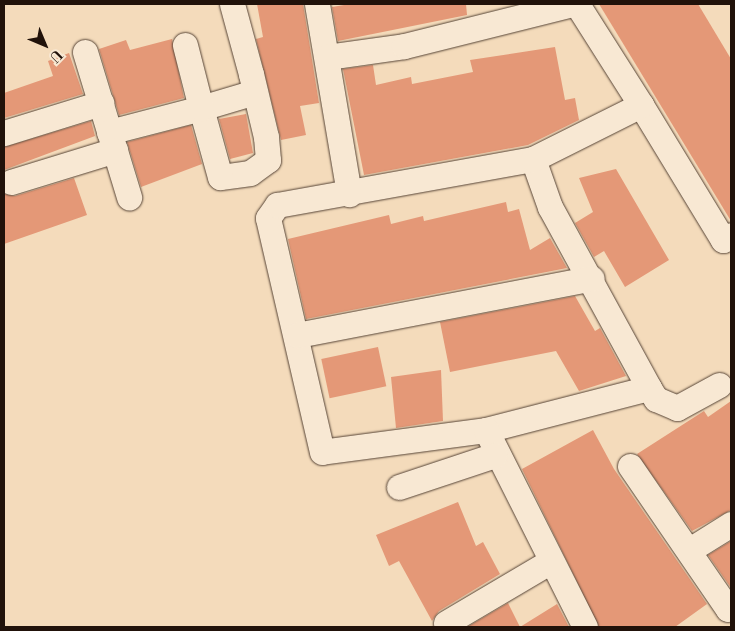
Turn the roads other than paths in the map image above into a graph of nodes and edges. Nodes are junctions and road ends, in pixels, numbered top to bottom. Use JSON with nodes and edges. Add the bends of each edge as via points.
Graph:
{"nodes":[{"id":1,"x":232,"y":4,"type":"edge"},
{"id":2,"x":316,"y":4,"type":"edge"},
{"id":3,"x":572,"y":4,"type":"edge"},
{"id":4,"x":577,"y":4,"type":"edge"},
{"id":5,"x":185,"y":45,"type":"dead end"},
{"id":6,"x":85,"y":52,"type":"dead end"},
{"id":7,"x":327,"y":57,"type":"junction"},
{"id":8,"x":255,"y":92,"type":"junction"},
{"id":9,"x":101,"y":103,"type":"junction"},
{"id":10,"x":641,"y":105,"type":"junction"},
{"id":11,"x":201,"y":108,"type":"junction"},
{"id":12,"x":4,"y":133,"type":"edge"},
{"id":13,"x":112,"y":141,"type":"junction"},
{"id":14,"x":533,"y":159,"type":"junction"},
{"id":15,"x":12,"y":182,"type":"dead end"},
{"id":16,"x":349,"y":194,"type":"junction"},
{"id":17,"x":129,"y":197,"type":"dead end"},
{"id":18,"x":731,"y":235,"type":"edge"},
{"id":19,"x":592,"y":278,"type":"junction"},
{"id":20,"x":296,"y":336,"type":"junction"},
{"id":21,"x":719,"y":385,"type":"dead end"},
{"id":22,"x":649,"y":388,"type":"junction"},
{"id":23,"x":486,"y":430,"type":"junction"},
{"id":24,"x":495,"y":455,"type":"junction"},
{"id":25,"x":630,"y":466,"type":"dead end"},
{"id":26,"x":399,"y":487,"type":"dead end"},
{"id":27,"x":731,"y":524,"type":"edge"},
{"id":28,"x":691,"y":548,"type":"junction"},
{"id":29,"x":549,"y":562,"type":"junction"},
{"id":30,"x":730,"y":611,"type":"edge"},
{"id":31,"x":446,"y":622,"type":"dead end"},
{"id":32,"x":585,"y":627,"type":"edge"}],
"edges":[{"from":1,"to":8,"type":"street"},
{"from":2,"to":7,"type":"street"},
{"from":3,"to":7,"type":"street","via":[[404,46]]},
{"from":4,"to":10,"type":"street"},
{"from":5,"to":11,"type":"street"},
{"from":6,"to":9,"type":"street"},
{"from":7,"to":16,"type":"street"},
{"from":8,"to":11,"type":"street"},
{"from":8,"to":11,"type":"street","via":[[268,160],[250,173],[220,177]]},
{"from":9,"to":12,"type":"street"},
{"from":9,"to":13,"type":"street"},
{"from":10,"to":14,"type":"street"},
{"from":10,"to":18,"type":"street","via":[[723,240]]},
{"from":11,"to":13,"type":"street"},
{"from":13,"to":15,"type":"street"},
{"from":13,"to":17,"type":"street"},
{"from":14,"to":16,"type":"street"},
{"from":14,"to":19,"type":"street","via":[[550,206]]},
{"from":16,"to":20,"type":"street","via":[[287,200],[277,205],[268,218]]},
{"from":19,"to":20,"type":"street"},
{"from":19,"to":22,"type":"street"},
{"from":20,"to":23,"type":"street","via":[[322,452]]},
{"from":21,"to":22,"type":"street","via":[[676,408],[656,399]]},
{"from":22,"to":23,"type":"street"},
{"from":23,"to":24,"type":"street"},
{"from":24,"to":26,"type":"street"},
{"from":24,"to":29,"type":"street"},
{"from":25,"to":28,"type":"street"},
{"from":27,"to":28,"type":"street"},
{"from":28,"to":30,"type":"street"},
{"from":29,"to":31,"type":"street"},
{"from":29,"to":32,"type":"street"}]}
